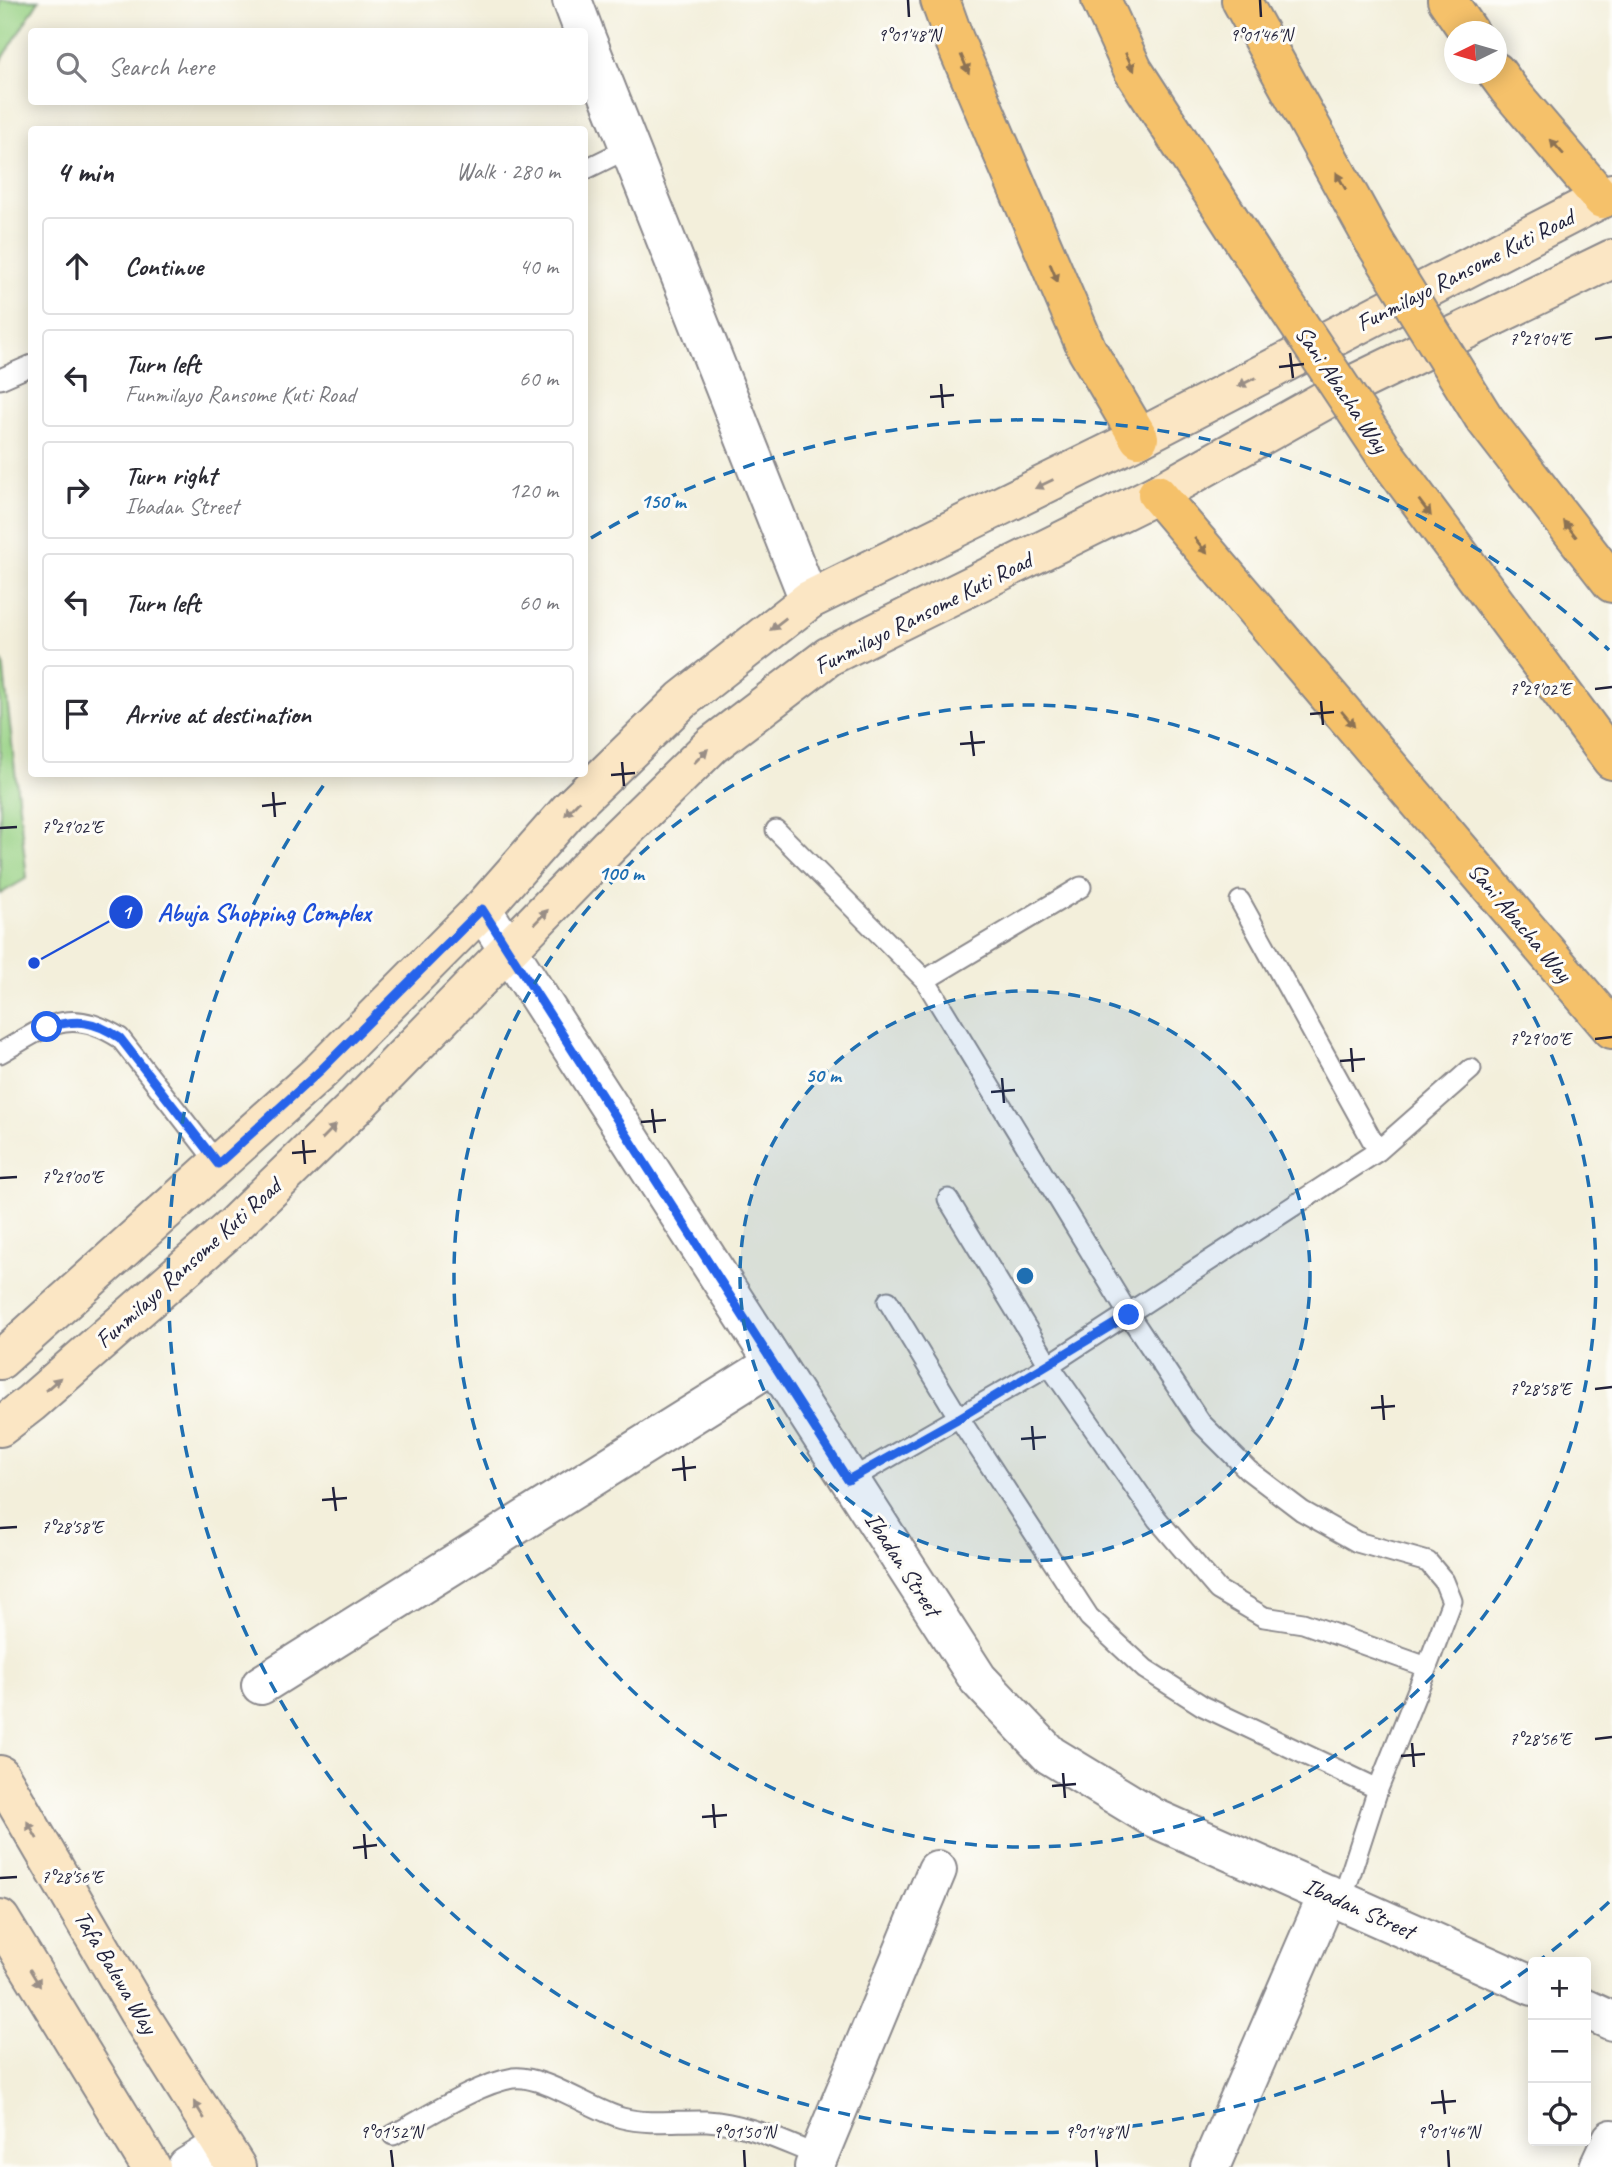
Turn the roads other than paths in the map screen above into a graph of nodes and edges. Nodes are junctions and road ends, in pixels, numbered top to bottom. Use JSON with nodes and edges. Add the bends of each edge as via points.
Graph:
{"nodes":[{"id":1,"x":572,"y":0,"type":"edge"},
{"id":2,"x":940,"y":0,"type":"edge"},
{"id":3,"x":1101,"y":0,"type":"edge"},
{"id":4,"x":1241,"y":0,"type":"edge"},
{"id":5,"x":1447,"y":0,"type":"edge"},
{"id":6,"x":1461,"y":21,"type":"edge"},
{"id":7,"x":582,"y":28,"type":"edge"},
{"id":8,"x":588,"y":42,"type":"edge"},
{"id":9,"x":1504,"y":84,"type":"edge"},
{"id":10,"x":629,"y":148,"type":"junction"},
{"id":11,"x":588,"y":168,"type":"edge"},
{"id":12,"x":1607,"y":196,"type":"edge"},
{"id":13,"x":1612,"y":258,"type":"edge"},
{"id":14,"x":28,"y":367,"type":"edge"},
{"id":15,"x":0,"y":379,"type":"edge"},
{"id":16,"x":1139,"y":438,"type":"junction"},
{"id":17,"x":1157,"y":494,"type":"junction"},
{"id":18,"x":1612,"y":583,"type":"edge"},
{"id":19,"x":808,"y":600,"type":"junction"},
{"id":20,"x":1612,"y":760,"type":"edge"},
{"id":21,"x":776,"y":830,"type":"dead end"},
{"id":22,"x":1082,"y":887,"type":"dead end"},
{"id":23,"x":1240,"y":901,"type":"dead end"},
{"id":24,"x":482,"y":909,"type":"junction"},
{"id":25,"x":508,"y":951,"type":"junction"},
{"id":26,"x":925,"y":980,"type":"junction"},
{"id":27,"x":1612,"y":1029,"type":"edge"},
{"id":28,"x":0,"y":1054,"type":"edge"},
{"id":29,"x":1471,"y":1069,"type":"dead end"},
{"id":30,"x":1378,"y":1151,"type":"junction"},
{"id":31,"x":218,"y":1164,"type":"junction"},
{"id":32,"x":948,"y":1199,"type":"dead end"},
{"id":33,"x":888,"y":1301,"type":"dead end"},
{"id":34,"x":1129,"y":1315,"type":"junction"},
{"id":35,"x":0,"y":1360,"type":"edge"},
{"id":36,"x":773,"y":1364,"type":"junction"},
{"id":37,"x":1049,"y":1365,"type":"junction"},
{"id":38,"x":959,"y":1418,"type":"junction"},
{"id":39,"x":0,"y":1427,"type":"edge"},
{"id":40,"x":848,"y":1480,"type":"junction"},
{"id":41,"x":1427,"y":1667,"type":"junction"},
{"id":42,"x":261,"y":1685,"type":"dead end"},
{"id":43,"x":0,"y":1775,"type":"edge"},
{"id":44,"x":1378,"y":1789,"type":"junction"},
{"id":45,"x":937,"y":1870,"type":"dead end"},
{"id":46,"x":1335,"y":1897,"type":"junction"},
{"id":47,"x":0,"y":1919,"type":"edge"},
{"id":48,"x":1528,"y":1984,"type":"edge"},
{"id":49,"x":1591,"y":2011,"type":"edge"},
{"id":50,"x":1612,"y":2021,"type":"edge"},
{"id":51,"x":393,"y":2135,"type":"dead end"},
{"id":52,"x":1612,"y":2139,"type":"edge"},
{"id":53,"x":229,"y":2156,"type":"edge"},
{"id":54,"x":826,"y":2163,"type":"edge"},
{"id":55,"x":151,"y":2167,"type":"edge"},
{"id":56,"x":187,"y":2167,"type":"edge"},
{"id":57,"x":1210,"y":2167,"type":"edge"},
{"id":58,"x":1599,"y":2167,"type":"edge"}],
"edges":[{"from":1,"to":7,"type":"street"},
{"from":2,"to":16,"type":"main road","one_way":true,"via":[[1087,350]]},
{"from":3,"to":20,"type":"main road","name":"Sani Abacha Way","one_way":true,"bridge":true,"via":[[1133,70],[1384,453]]},
{"from":18,"to":4,"type":"main road","one_way":true,"bridge":true,"via":[[1484,418],[1374,241]]},
{"from":5,"to":6,"type":"main road"},
{"from":8,"to":10,"type":"street"},
{"from":12,"to":9,"type":"main road","one_way":true},
{"from":10,"to":11,"type":"lane"},
{"from":10,"to":19,"type":"street"},
{"from":12,"to":16,"type":"street","name":"Funmilayo Ransome Kuti Road","one_way":true},
{"from":13,"to":17,"type":"street","name":"Funmilayo Ransome Kuti Road","via":[[1350,386]]},
{"from":14,"to":15,"type":"lane"},
{"from":16,"to":19,"type":"street","name":"Funmilayo Ransome Kuti Road","one_way":true},
{"from":25,"to":17,"type":"street","name":"Funmilayo Ransome Kuti Road","one_way":true,"via":[[712,745],[829,656]]},
{"from":17,"to":27,"type":"main road","name":"Sani Abacha Way","one_way":true},
{"from":19,"to":24,"type":"street","name":"Funmilayo Ransome Kuti Road","one_way":true,"via":[[682,700],[571,808]]},
{"from":21,"to":26,"type":"lane"},
{"from":22,"to":26,"type":"lane"},
{"from":23,"to":30,"type":"lane"},
{"from":24,"to":25,"type":"street","name":"Ibadan Street"},
{"from":24,"to":31,"type":"street","name":"Funmilayo Ransome Kuti Road","via":[[321,1070]]},
{"from":25,"to":36,"type":"street","name":"Ibadan Street"},
{"from":39,"to":25,"type":"street","name":"Funmilayo Ransome Kuti Road","one_way":true,"via":[[233,1226]]},
{"from":26,"to":34,"type":"lane"},
{"from":28,"to":31,"type":"lane","via":[[47,1027],[72,1020],[101,1026],[120,1038]]},
{"from":29,"to":30,"type":"lane"},
{"from":30,"to":34,"type":"lane"},
{"from":31,"to":35,"type":"street","name":"Funmilayo Ransome Kuti Road"},
{"from":32,"to":37,"type":"lane"},
{"from":33,"to":38,"type":"lane"},
{"from":34,"to":37,"type":"lane"},
{"from":34,"to":41,"type":"lane","via":[[1201,1423],[1248,1470],[1302,1511],[1357,1542],[1428,1562],[1444,1581],[1452,1601]]},
{"from":36,"to":40,"type":"street","name":"Ibadan Street"},
{"from":36,"to":42,"type":"street"},
{"from":37,"to":38,"type":"lane"},
{"from":37,"to":41,"type":"lane","via":[[1157,1519],[1218,1590],[1265,1617],[1303,1623]]},
{"from":38,"to":40,"type":"lane"},
{"from":38,"to":44,"type":"lane","via":[[1089,1617],[1145,1669],[1203,1706]]},
{"from":40,"to":46,"type":"street","name":"Ibadan Street","via":[[978,1679],[1050,1755],[1152,1817]]},
{"from":41,"to":44,"type":"lane"},
{"from":53,"to":43,"type":"street","name":"Tafa Balewa Way","one_way":true,"via":[[136,2010]]},
{"from":44,"to":46,"type":"lane"},
{"from":45,"to":54,"type":"street"},
{"from":46,"to":48,"type":"street","name":"Ibadan Street"},
{"from":46,"to":57,"type":"street"},
{"from":47,"to":55,"type":"street","one_way":true},
{"from":49,"to":50,"type":"street"},
{"from":51,"to":54,"type":"lane","via":[[492,2083],[516,2078],[539,2082],[624,2119],[709,2121],[747,2128]]},
{"from":52,"to":58,"type":"street"},
{"from":53,"to":56,"type":"street"}]}
